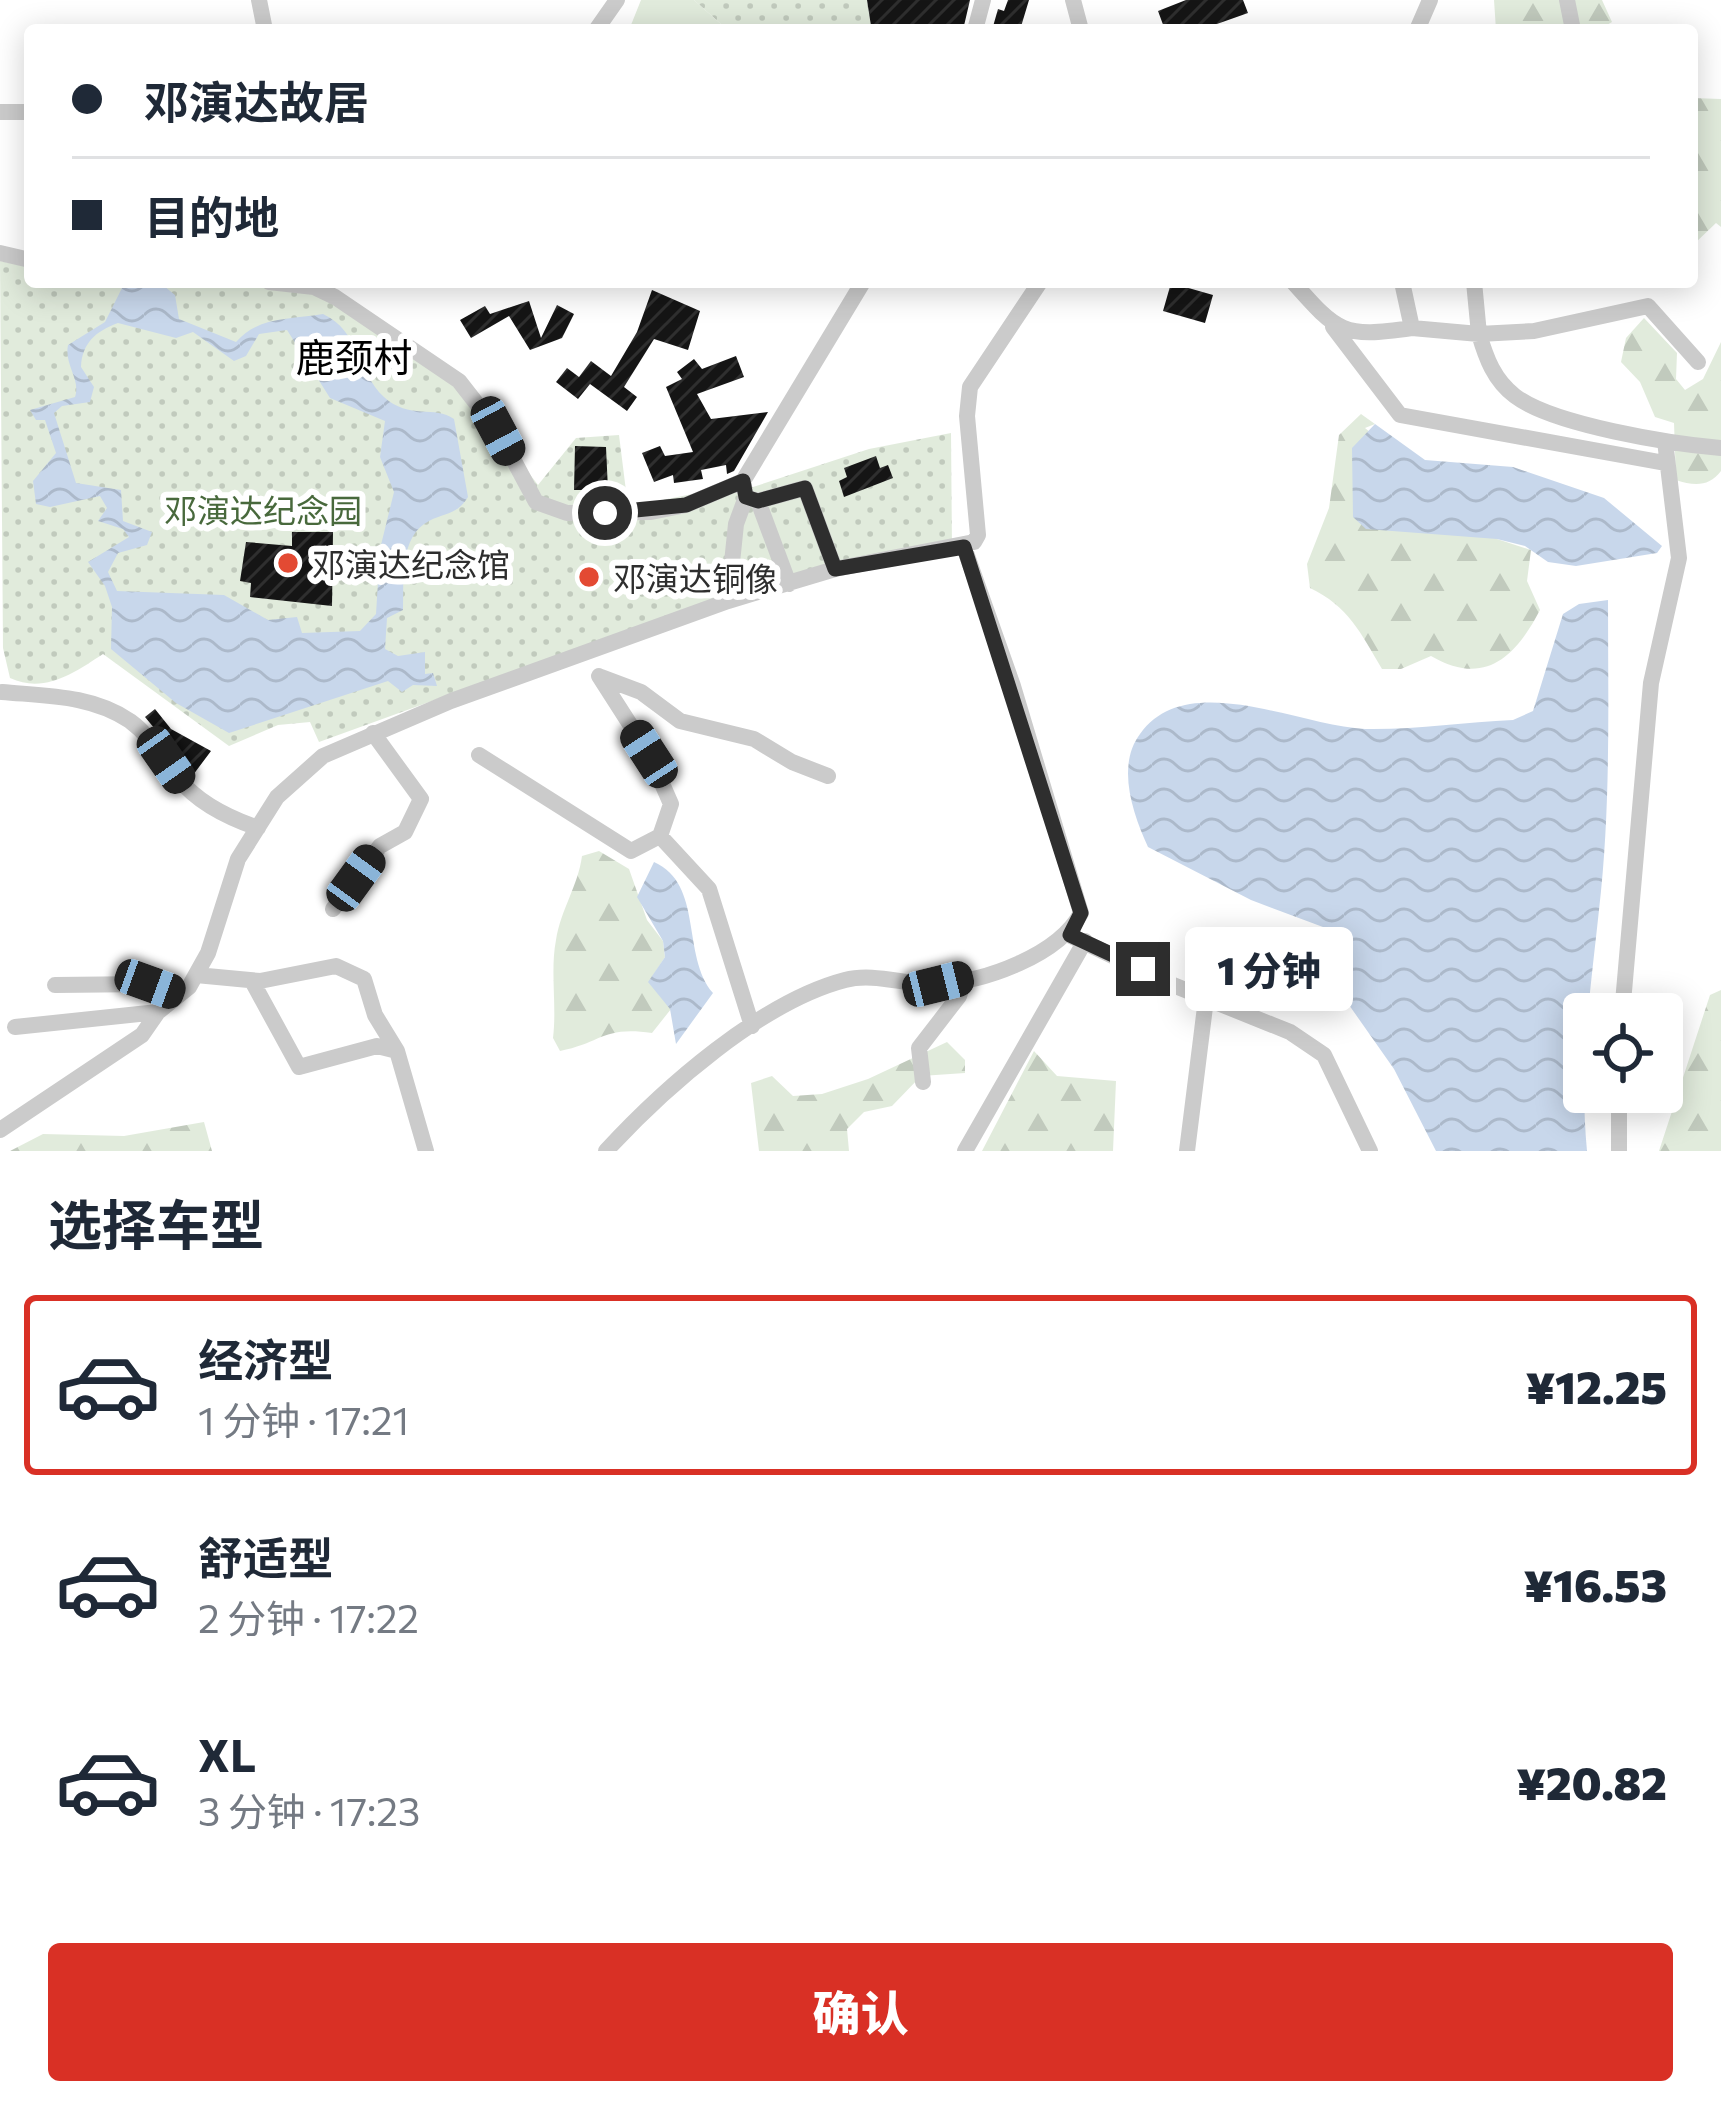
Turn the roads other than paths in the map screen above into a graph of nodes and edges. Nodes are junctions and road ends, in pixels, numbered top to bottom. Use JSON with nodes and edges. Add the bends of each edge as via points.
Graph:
{"nodes":[{"id":1,"x":860,"y":288,"type":"edge"},
{"id":2,"x":1036,"y":288,"type":"edge"},
{"id":3,"x":1298,"y":288,"type":"edge"},
{"id":4,"x":1403,"y":288,"type":"edge"},
{"id":5,"x":1475,"y":288,"type":"edge"},
{"id":6,"x":331,"y":290,"type":"edge"},
{"id":7,"x":1333,"y":327,"type":"junction"},
{"id":8,"x":1412,"y":328,"type":"junction"},
{"id":9,"x":1479,"y":334,"type":"junction"},
{"id":10,"x":1698,"y":362,"type":"dead end"},
{"id":11,"x":1665,"y":441,"type":"junction"},
{"id":12,"x":1721,"y":448,"type":"edge"},
{"id":13,"x":1665,"y":464,"type":"junction"},
{"id":14,"x":749,"y":493,"type":"junction"},
{"id":15,"x":964,"y":547,"type":"junction"},
{"id":16,"x":835,"y":569,"type":"junction"},
{"id":17,"x":789,"y":584,"type":"junction"},
{"id":18,"x":728,"y":601,"type":"junction"},
{"id":19,"x":577,"y":657,"type":"junction"},
{"id":20,"x":599,"y":676,"type":"junction"},
{"id":21,"x":1,"y":687,"type":"edge"},
{"id":22,"x":374,"y":734,"type":"junction"},
{"id":23,"x":479,"y":755,"type":"dead end"},
{"id":24,"x":828,"y":776,"type":"dead end"},
{"id":25,"x":259,"y":828,"type":"junction"},
{"id":26,"x":660,"y":836,"type":"junction"},
{"id":27,"x":333,"y":910,"type":"dead end"},
{"id":28,"x":1077,"y":938,"type":"junction"},
{"id":29,"x":196,"y":975,"type":"junction"},
{"id":30,"x":965,"y":977,"type":"junction"},
{"id":31,"x":252,"y":981,"type":"junction"},
{"id":32,"x":55,"y":985,"type":"dead end"},
{"id":33,"x":1624,"y":993,"type":"edge"},
{"id":34,"x":178,"y":995,"type":"junction"},
{"id":35,"x":1206,"y":999,"type":"junction"},
{"id":36,"x":158,"y":1012,"type":"junction"},
{"id":37,"x":752,"y":1026,"type":"junction"},
{"id":38,"x":15,"y":1027,"type":"dead end"},
{"id":39,"x":397,"y":1051,"type":"junction"},
{"id":40,"x":923,"y":1082,"type":"dead end"},
{"id":41,"x":1618,"y":1113,"type":"edge"},
{"id":42,"x":0,"y":1130,"type":"edge"},
{"id":43,"x":427,"y":1151,"type":"edge"},
{"id":44,"x":607,"y":1151,"type":"edge"},
{"id":45,"x":965,"y":1151,"type":"edge"},
{"id":46,"x":1187,"y":1151,"type":"edge"},
{"id":47,"x":1370,"y":1151,"type":"edge"},
{"id":48,"x":1619,"y":1151,"type":"edge"}],
"edges":[{"from":1,"to":14,"type":"street"},
{"from":2,"to":15,"type":"street","via":[[970,387],[978,535]]},
{"from":3,"to":7,"type":"street"},
{"from":4,"to":8,"type":"street"},
{"from":5,"to":9,"type":"street"},
{"from":6,"to":14,"type":"street","via":[[459,381],[498,431],[536,502],[567,513],[651,512]]},
{"from":7,"to":8,"type":"street","via":[[1369,334]]},
{"from":7,"to":13,"type":"street","via":[[1400,415]]},
{"from":8,"to":9,"type":"street"},
{"from":9,"to":10,"type":"street","via":[[1534,331],[1648,306]]},
{"from":9,"to":11,"type":"street","via":[[1489,366],[1534,409]]},
{"from":11,"to":12,"type":"street"},
{"from":11,"to":13,"type":"street"},
{"from":13,"to":33,"type":"street","via":[[1679,558],[1651,683]]},
{"from":14,"to":16,"type":"street","via":[[805,488]]},
{"from":14,"to":17,"type":"street"},
{"from":14,"to":18,"type":"street","via":[[736,524]]},
{"from":15,"to":16,"type":"street"},
{"from":15,"to":28,"type":"street","via":[[1060,838],[1081,913]]},
{"from":16,"to":17,"type":"street"},
{"from":17,"to":18,"type":"street"},
{"from":18,"to":19,"type":"street"},
{"from":19,"to":20,"type":"street"},
{"from":19,"to":22,"type":"street"},
{"from":20,"to":24,"type":"street","via":[[641,692],[680,721],[754,739]]},
{"from":20,"to":26,"type":"street","via":[[649,754],[670,805]]},
{"from":21,"to":25,"type":"street","via":[[64,696],[127,719],[182,783],[228,818]]},
{"from":22,"to":25,"type":"street","via":[[309,767]]},
{"from":22,"to":27,"type":"street","via":[[421,799],[405,832],[380,846]]},
{"from":23,"to":26,"type":"street","via":[[631,850]]},
{"from":25,"to":29,"type":"street","via":[[238,859]]},
{"from":26,"to":37,"type":"street","via":[[709,889]]},
{"from":28,"to":30,"type":"street"},
{"from":28,"to":35,"type":"street"},
{"from":28,"to":45,"type":"street"},
{"from":29,"to":31,"type":"street"},
{"from":29,"to":34,"type":"street"},
{"from":30,"to":37,"type":"street","via":[[938,984],[846,979]]},
{"from":30,"to":40,"type":"street","via":[[919,1048]]},
{"from":31,"to":39,"type":"street","via":[[348,969],[364,979]]},
{"from":31,"to":39,"type":"street","via":[[299,1067],[377,1046]]},
{"from":32,"to":34,"type":"street","via":[[150,984]]},
{"from":34,"to":36,"type":"street"},
{"from":35,"to":46,"type":"street"},
{"from":35,"to":47,"type":"street","via":[[1290,1032],[1324,1055]]},
{"from":36,"to":38,"type":"street"},
{"from":36,"to":42,"type":"street","via":[[142,1035]]},
{"from":37,"to":44,"type":"street","via":[[648,1106]]},
{"from":39,"to":43,"type":"street"},
{"from":41,"to":48,"type":"street"}]}
